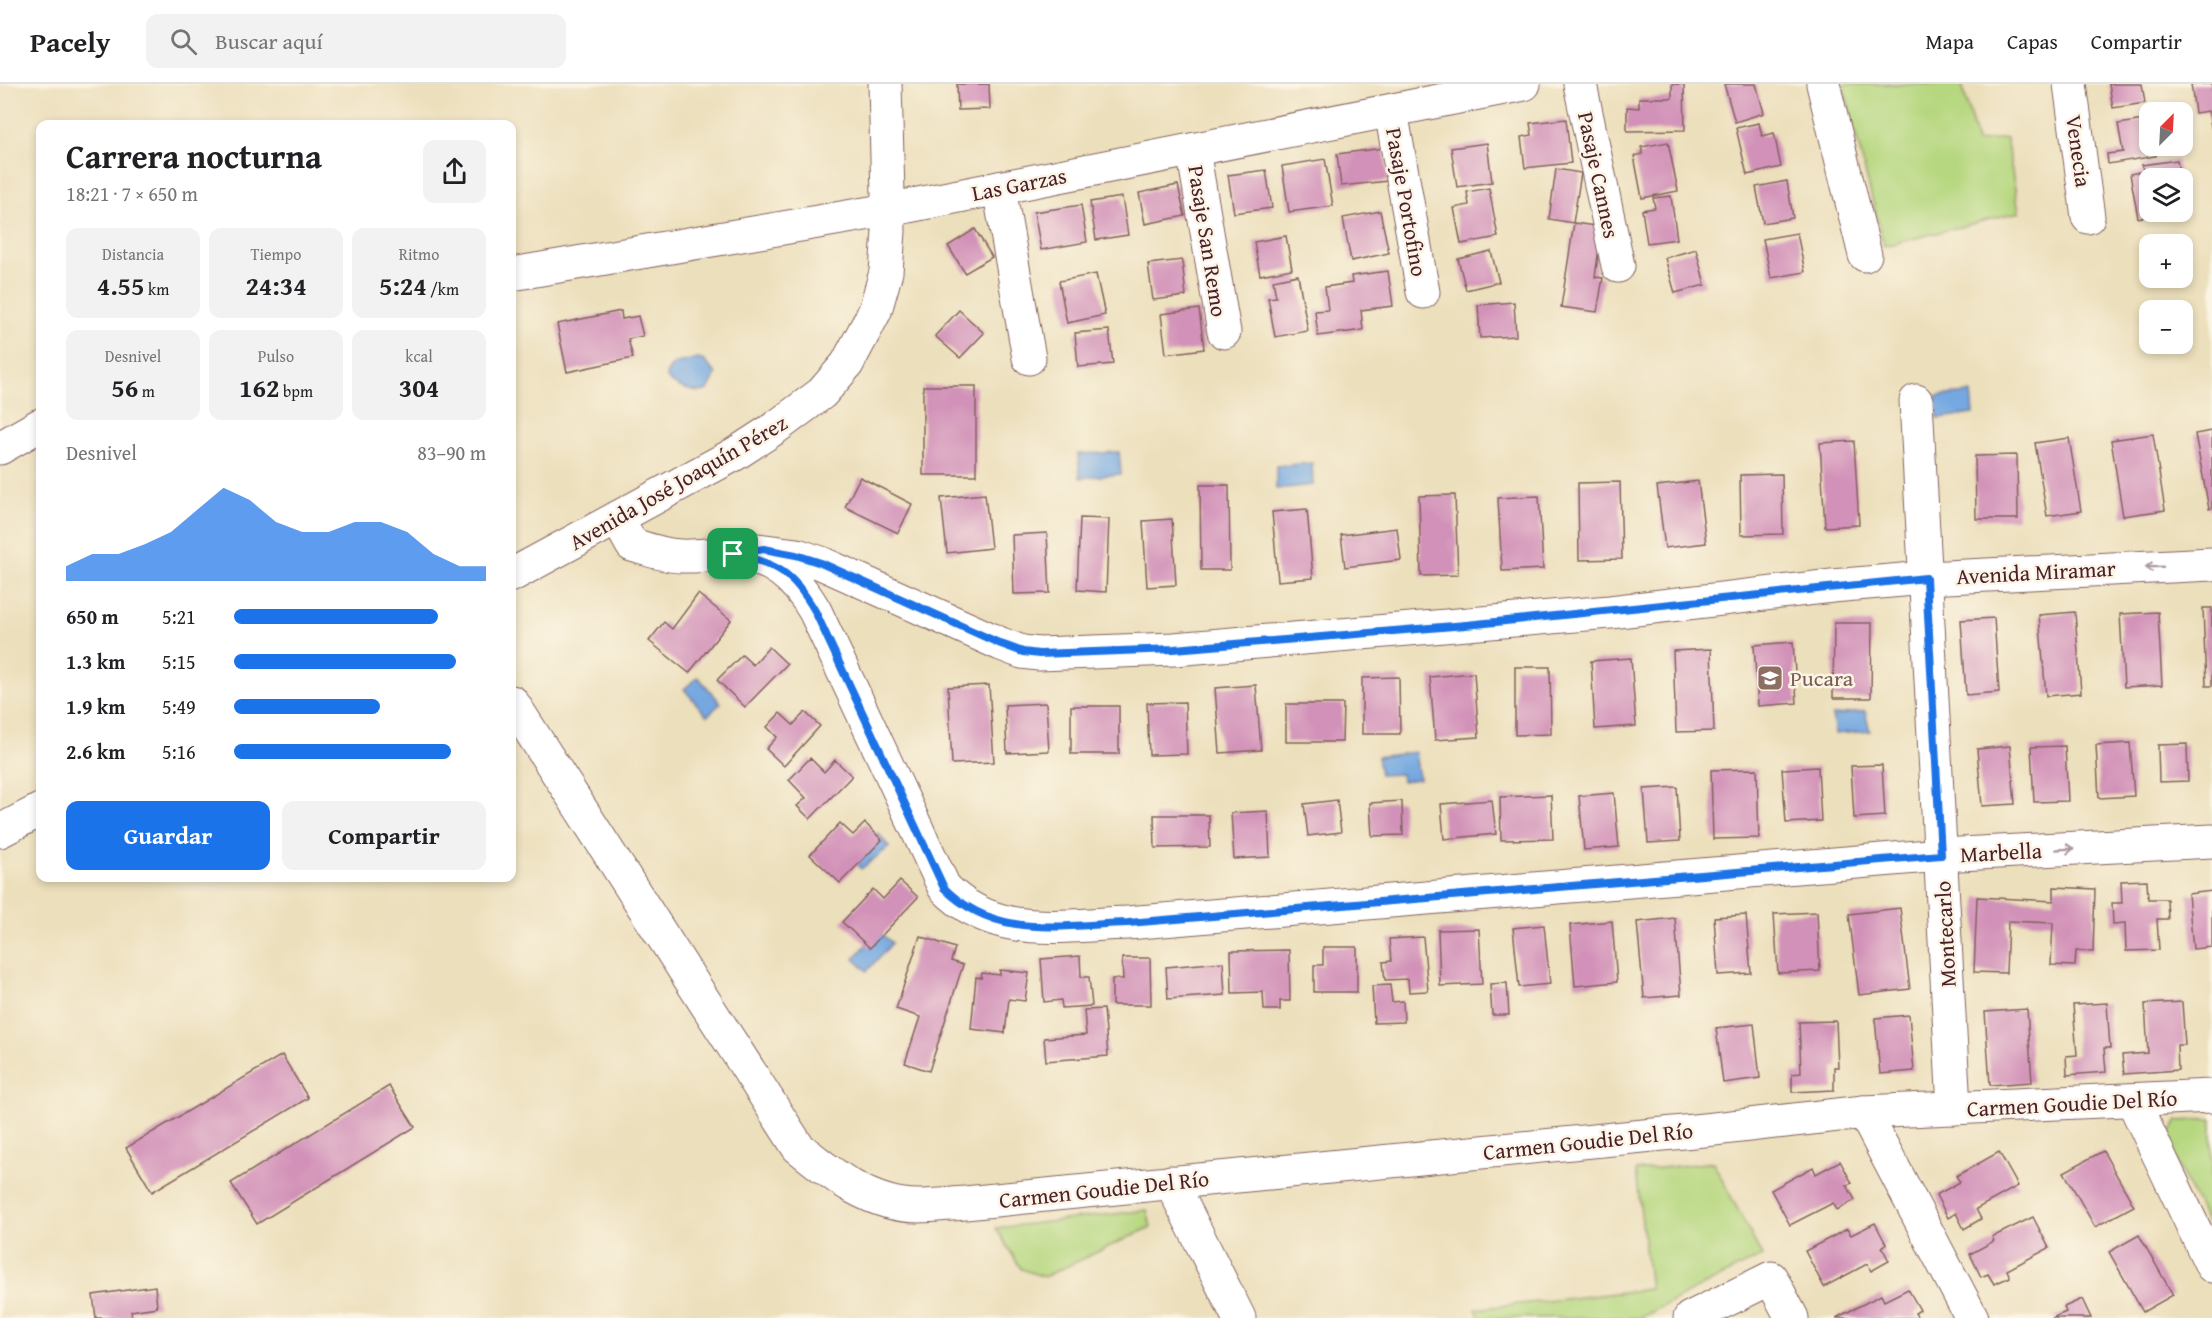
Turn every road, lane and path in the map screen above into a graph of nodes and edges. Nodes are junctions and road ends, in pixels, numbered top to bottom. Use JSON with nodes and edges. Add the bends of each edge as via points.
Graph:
{"nodes":[{"id":1,"x":885,"y":84,"type":"edge"},
{"id":2,"x":1524,"y":84,"type":"edge"},
{"id":3,"x":1580,"y":84,"type":"edge"},
{"id":4,"x":1823,"y":84,"type":"edge"},
{"id":5,"x":2070,"y":84,"type":"edge"},
{"id":6,"x":1391,"y":111,"type":"junction"},
{"id":7,"x":1193,"y":150,"type":"junction"},
{"id":8,"x":999,"y":188,"type":"junction"},
{"id":9,"x":888,"y":210,"type":"junction"},
{"id":10,"x":2088,"y":217,"type":"dead end"},
{"id":11,"x":1865,"y":255,"type":"dead end"},
{"id":12,"x":1618,"y":266,"type":"dead end"},
{"id":13,"x":516,"y":273,"type":"edge"},
{"id":14,"x":1423,"y":292,"type":"dead end"},
{"id":15,"x":1224,"y":332,"type":"dead end"},
{"id":16,"x":1029,"y":358,"type":"dead end"},
{"id":17,"x":1916,"y":400,"type":"dead end"},
{"id":18,"x":36,"y":427,"type":"edge"},
{"id":19,"x":0,"y":448,"type":"edge"},
{"id":20,"x":617,"y":518,"type":"junction"},
{"id":21,"x":733,"y":554,"type":"junction"},
{"id":22,"x":2212,"y":564,"type":"edge"},
{"id":23,"x":516,"y":573,"type":"edge"},
{"id":24,"x":1926,"y":578,"type":"junction"},
{"id":25,"x":516,"y":708,"type":"edge"},
{"id":26,"x":36,"y":812,"type":"edge"},
{"id":27,"x":0,"y":831,"type":"edge"},
{"id":28,"x":2212,"y":841,"type":"edge"},
{"id":29,"x":1941,"y":855,"type":"junction"},
{"id":30,"x":2212,"y":1096,"type":"edge"},
{"id":31,"x":2133,"y":1101,"type":"junction"},
{"id":32,"x":1954,"y":1108,"type":"junction"},
{"id":33,"x":1864,"y":1112,"type":"junction"},
{"id":34,"x":1171,"y":1182,"type":"junction"},
{"id":35,"x":2212,"y":1266,"type":"edge"},
{"id":36,"x":1239,"y":1318,"type":"edge"},
{"id":37,"x":1690,"y":1318,"type":"edge"},
{"id":38,"x":1792,"y":1318,"type":"edge"},
{"id":39,"x":1972,"y":1318,"type":"edge"}],
"edges":[{"from":1,"to":9,"type":"street","name":"Avenida José Joaquín Pérez"},
{"from":2,"to":6,"type":"street","name":"Las Garzas"},
{"from":3,"to":12,"type":"street","name":"Pasaje Cannes"},
{"from":4,"to":11,"type":"street"},
{"from":5,"to":10,"type":"street","name":"Venecia"},
{"from":6,"to":7,"type":"street","name":"Las Garzas"},
{"from":6,"to":14,"type":"street","name":"Pasaje Portofino"},
{"from":7,"to":8,"type":"street","name":"Las Garzas"},
{"from":7,"to":15,"type":"street","name":"Pasaje San Remo"},
{"from":8,"to":9,"type":"street","name":"Las Garzas"},
{"from":8,"to":16,"type":"street"},
{"from":9,"to":13,"type":"street","name":"Las Garzas"},
{"from":9,"to":20,"type":"street","name":"Avenida José Joaquín Pérez","via":[[888,251],[881,292],[858,348],[835,379],[775,429]]},
{"from":17,"to":24,"type":"street","name":"Montecarlo"},
{"from":18,"to":19,"type":"street"},
{"from":20,"to":21,"type":"street","name":"Marbella","via":[[632,545],[679,556]]},
{"from":20,"to":23,"type":"street","name":"Avenida José Joaquín Pérez"},
{"from":21,"to":24,"type":"street","name":"Avenida Miramar","via":[[764,549],[796,555],[1001,644],[1039,654],[1174,649],[1466,625]]},
{"from":21,"to":29,"type":"street","name":"Marbella","via":[[768,563],[801,586],[944,888],[972,910],[1014,926],[1128,923]]},
{"from":22,"to":24,"type":"street","name":"Avenida Miramar","one_way":true},
{"from":24,"to":29,"type":"street","name":"Montecarlo"},
{"from":25,"to":34,"type":"street","name":"Carmen Goudie Del Río","via":[[798,1147],[836,1179],[873,1196],[916,1206]]},
{"from":26,"to":27,"type":"street"},
{"from":29,"to":28,"type":"street","name":"Marbella","one_way":true},
{"from":29,"to":32,"type":"street","name":"Montecarlo"},
{"from":30,"to":31,"type":"street","name":"Carmen Goudie Del Río"},
{"from":31,"to":32,"type":"street","name":"Carmen Goudie Del Río"},
{"from":31,"to":35,"type":"street"},
{"from":32,"to":33,"type":"street","name":"Carmen Goudie Del Río"},
{"from":33,"to":34,"type":"street","name":"Carmen Goudie Del Río"},
{"from":33,"to":39,"type":"street"},
{"from":34,"to":36,"type":"street"},
{"from":37,"to":38,"type":"street","via":[[1771,1278]]}]}
